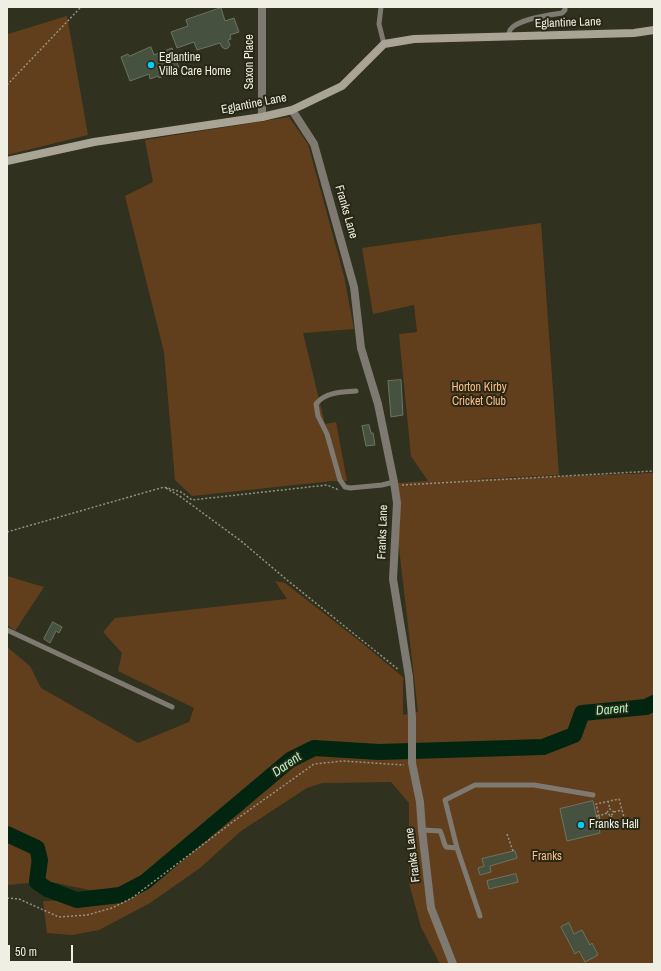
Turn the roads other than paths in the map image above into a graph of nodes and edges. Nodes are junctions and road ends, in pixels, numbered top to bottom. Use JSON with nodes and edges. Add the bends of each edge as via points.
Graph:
{"nodes":[{"id":1,"x":262,"y":7,"type":"edge"},
{"id":2,"x":381,"y":7,"type":"edge"},
{"id":3,"x":565,"y":7,"type":"edge"},
{"id":4,"x":654,"y":30,"type":"edge"},
{"id":5,"x":508,"y":37,"type":"junction"},
{"id":6,"x":384,"y":44,"type":"junction"},
{"id":7,"x":292,"y":110,"type":"junction"},
{"id":8,"x":262,"y":117,"type":"junction"},
{"id":9,"x":7,"y":161,"type":"edge"},
{"id":10,"x":356,"y":390,"type":"dead end"},
{"id":11,"x":394,"y":484,"type":"junction"},
{"id":12,"x":7,"y":630,"type":"edge"},
{"id":13,"x":172,"y":707,"type":"dead end"},
{"id":14,"x":593,"y":795,"type":"dead end"},
{"id":15,"x":422,"y":830,"type":"junction"},
{"id":16,"x":457,"y":848,"type":"junction"},
{"id":17,"x":480,"y":916,"type":"dead end"},
{"id":18,"x":453,"y":964,"type":"edge"}],
"edges":[{"from":1,"to":8,"type":"street","name":"Saxon Place"},
{"from":2,"to":6,"type":"lane","via":[[378,24]]},
{"from":3,"to":5,"type":"lane","via":[[562,13],[531,19],[516,25],[510,30]]},
{"from":4,"to":5,"type":"street","name":"Eglantine Lane","via":[[634,33]]},
{"from":5,"to":6,"type":"street","name":"Eglantine Lane","via":[[414,39]]},
{"from":6,"to":7,"type":"street","name":"Eglantine Lane","via":[[342,86]]},
{"from":7,"to":8,"type":"street","name":"Eglantine Lane"},
{"from":7,"to":11,"type":"street","name":"Franks Lane","via":[[314,144],[354,287],[361,348],[378,404]]},
{"from":8,"to":9,"type":"street","name":"Eglantine Lane","via":[[94,142]]},
{"from":10,"to":11,"type":"lane","via":[[327,395],[320,398],[316,404],[340,480],[345,487],[350,488]]},
{"from":11,"to":15,"type":"street","name":"Franks Lane","via":[[397,503],[393,579],[410,677],[412,763],[420,802]]},
{"from":12,"to":13,"type":"lane"},
{"from":14,"to":16,"type":"lane","via":[[534,785],[475,785],[445,800]]},
{"from":15,"to":16,"type":"lane","via":[[440,831],[446,847]]},
{"from":15,"to":18,"type":"street","name":"Franks Lane","via":[[432,908]]},
{"from":16,"to":17,"type":"lane"}]}
